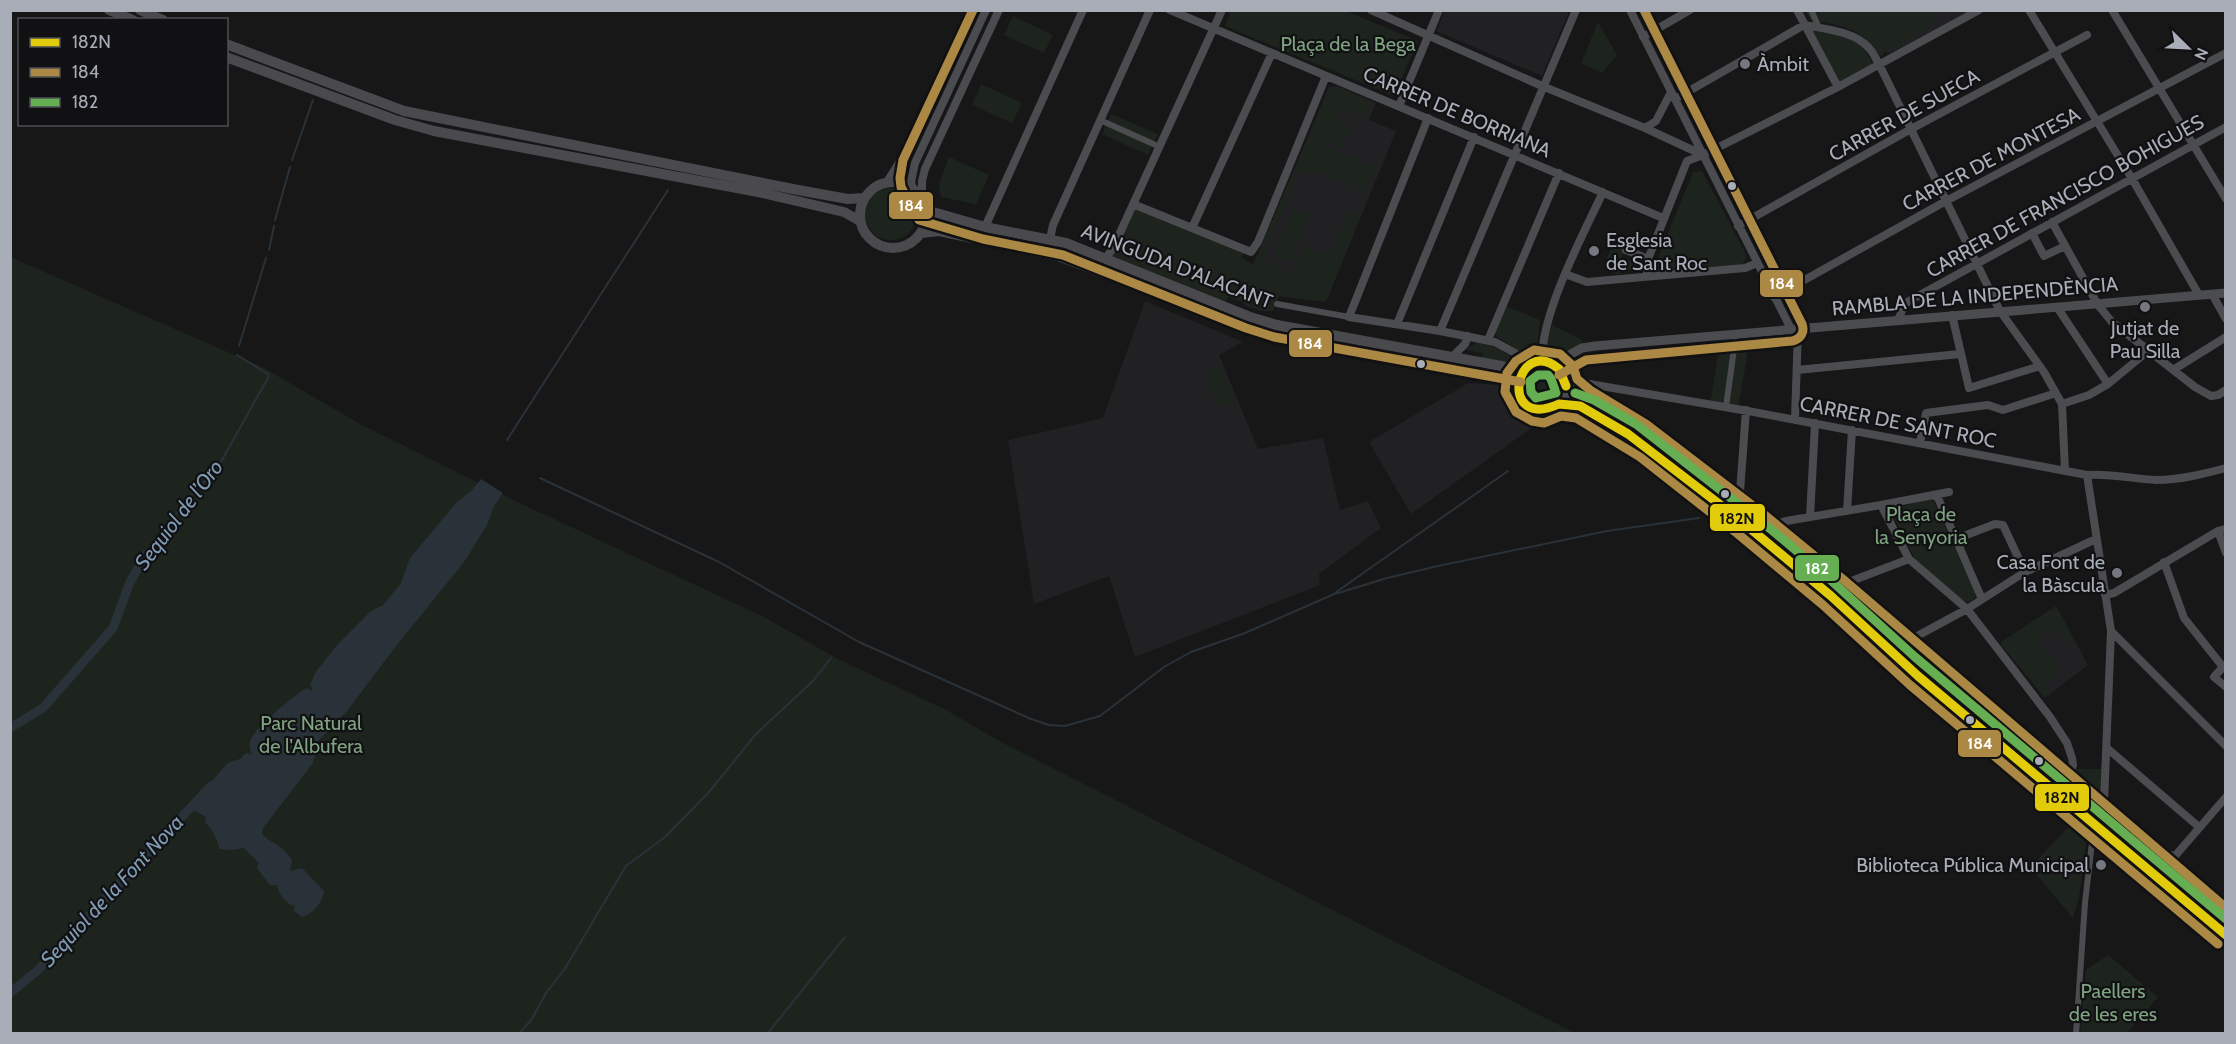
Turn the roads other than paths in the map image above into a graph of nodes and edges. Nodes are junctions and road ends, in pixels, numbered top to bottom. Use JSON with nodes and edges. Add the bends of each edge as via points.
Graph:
{"nodes":[{"id":1,"x":109,"y":10,"type":"edge"},
{"id":2,"x":140,"y":10,"type":"edge"},
{"id":3,"x":971,"y":10,"type":"edge"},
{"id":4,"x":986,"y":10,"type":"edge"},
{"id":5,"x":999,"y":10,"type":"edge"},
{"id":6,"x":1083,"y":10,"type":"edge"},
{"id":7,"x":1150,"y":10,"type":"edge"},
{"id":8,"x":1170,"y":10,"type":"edge"},
{"id":9,"x":1222,"y":10,"type":"edge"},
{"id":10,"x":1371,"y":10,"type":"edge"},
{"id":11,"x":1439,"y":10,"type":"edge"},
{"id":12,"x":1576,"y":10,"type":"edge"},
{"id":13,"x":1630,"y":10,"type":"edge"},
{"id":14,"x":1690,"y":10,"type":"edge"},
{"id":15,"x":1797,"y":10,"type":"edge"},
{"id":16,"x":1811,"y":10,"type":"edge"},
{"id":17,"x":1979,"y":10,"type":"edge"},
{"id":18,"x":2030,"y":10,"type":"edge"},
{"id":19,"x":2124,"y":10,"type":"edge"},
{"id":20,"x":2113,"y":13,"type":"edge"},
{"id":21,"x":128,"y":18,"type":"edge"},
{"id":22,"x":158,"y":18,"type":"edge"},
{"id":23,"x":1804,"y":25,"type":"junction"},
{"id":24,"x":1214,"y":28,"type":"junction"},
{"id":25,"x":1819,"y":28,"type":"junction"},
{"id":26,"x":1429,"y":34,"type":"junction"},
{"id":27,"x":2087,"y":35,"type":"dead end"},
{"id":28,"x":1643,"y":37,"type":"junction"},
{"id":29,"x":228,"y":45,"type":"edge"},
{"id":30,"x":2056,"y":51,"type":"junction"},
{"id":31,"x":1272,"y":53,"type":"junction"},
{"id":32,"x":2226,"y":53,"type":"edge"},
{"id":33,"x":228,"y":58,"type":"edge"},
{"id":34,"x":1879,"y":64,"type":"junction"},
{"id":35,"x":1326,"y":75,"type":"junction"},
{"id":36,"x":1542,"y":86,"type":"junction"},
{"id":37,"x":1838,"y":87,"type":"junction"},
{"id":38,"x":2158,"y":87,"type":"junction"},
{"id":39,"x":1673,"y":96,"type":"junction"},
{"id":40,"x":1400,"y":106,"type":"junction"},
{"id":41,"x":1428,"y":118,"type":"junction"},
{"id":42,"x":1100,"y":120,"type":"junction"},
{"id":43,"x":2097,"y":120,"type":"junction"},
{"id":44,"x":2226,"y":127,"type":"edge"},
{"id":45,"x":1645,"y":128,"type":"junction"},
{"id":46,"x":1911,"y":129,"type":"junction"},
{"id":47,"x":1474,"y":137,"type":"junction"},
{"id":48,"x":2193,"y":144,"type":"junction"},
{"id":49,"x":1160,"y":147,"type":"junction"},
{"id":50,"x":1514,"y":154,"type":"junction"},
{"id":51,"x":1702,"y":155,"type":"junction"},
{"id":52,"x":1559,"y":174,"type":"junction"},
{"id":53,"x":2131,"y":177,"type":"junction"},
{"id":54,"x":887,"y":182,"type":"junction"},
{"id":55,"x":913,"y":189,"type":"junction"},
{"id":56,"x":1603,"y":192,"type":"junction"},
{"id":57,"x":864,"y":198,"type":"junction"},
{"id":58,"x":922,"y":199,"type":"junction"},
{"id":59,"x":2226,"y":199,"type":"edge"},
{"id":60,"x":1946,"y":201,"type":"junction"},
{"id":61,"x":1133,"y":204,"type":"junction"},
{"id":62,"x":926,"y":210,"type":"junction"},
{"id":63,"x":1663,"y":218,"type":"junction"},
{"id":64,"x":860,"y":221,"type":"junction"},
{"id":65,"x":2052,"y":222,"type":"junction"},
{"id":66,"x":1738,"y":226,"type":"junction"},
{"id":67,"x":985,"y":227,"type":"junction"},
{"id":68,"x":1192,"y":228,"type":"junction"},
{"id":69,"x":921,"y":232,"type":"junction"},
{"id":70,"x":2032,"y":233,"type":"junction"},
{"id":71,"x":1050,"y":239,"type":"junction"},
{"id":72,"x":2064,"y":246,"type":"junction"},
{"id":73,"x":1626,"y":250,"type":"dead end"},
{"id":74,"x":1106,"y":258,"type":"junction"},
{"id":75,"x":1648,"y":259,"type":"junction"},
{"id":76,"x":1757,"y":263,"type":"junction"},
{"id":77,"x":1976,"y":263,"type":"junction"},
{"id":78,"x":1565,"y":274,"type":"junction"},
{"id":79,"x":1647,"y":276,"type":"junction"},
{"id":80,"x":2226,"y":293,"type":"edge"},
{"id":81,"x":2212,"y":294,"type":"junction"},
{"id":82,"x":2199,"y":296,"type":"junction"},
{"id":83,"x":1774,"y":297,"type":"junction"},
{"id":84,"x":1277,"y":304,"type":"dead end"},
{"id":85,"x":2098,"y":305,"type":"junction"},
{"id":86,"x":2057,"y":307,"type":"junction"},
{"id":87,"x":2000,"y":311,"type":"junction"},
{"id":88,"x":1952,"y":315,"type":"junction"},
{"id":89,"x":1349,"y":317,"type":"junction"},
{"id":90,"x":1898,"y":320,"type":"junction"},
{"id":91,"x":2226,"y":320,"type":"edge"},
{"id":92,"x":1397,"y":324,"type":"junction"},
{"id":93,"x":1794,"y":329,"type":"junction"},
{"id":94,"x":1440,"y":331,"type":"junction"},
{"id":95,"x":1736,"y":334,"type":"junction"},
{"id":96,"x":1468,"y":336,"type":"junction"},
{"id":97,"x":2226,"y":337,"type":"edge"},
{"id":98,"x":1488,"y":340,"type":"junction"},
{"id":99,"x":2148,"y":351,"type":"junction"},
{"id":100,"x":1960,"y":354,"type":"junction"},
{"id":101,"x":1453,"y":356,"type":"junction"},
{"id":102,"x":1542,"y":361,"type":"junction"},
{"id":103,"x":1553,"y":364,"type":"junction"},
{"id":104,"x":2040,"y":366,"type":"junction"},
{"id":105,"x":1524,"y":369,"type":"junction"},
{"id":106,"x":1797,"y":370,"type":"junction"},
{"id":107,"x":2173,"y":370,"type":"junction"},
{"id":108,"x":1566,"y":383,"type":"junction"},
{"id":109,"x":2108,"y":384,"type":"junction"},
{"id":110,"x":1517,"y":389,"type":"junction"},
{"id":111,"x":2226,"y":390,"type":"edge"},
{"id":112,"x":2056,"y":393,"type":"junction"},
{"id":113,"x":1559,"y":404,"type":"junction"},
{"id":114,"x":2062,"y":404,"type":"junction"},
{"id":115,"x":1726,"y":407,"type":"junction"},
{"id":116,"x":1746,"y":410,"type":"junction"},
{"id":117,"x":1796,"y":419,"type":"junction"},
{"id":118,"x":1815,"y":423,"type":"junction"},
{"id":119,"x":1852,"y":430,"type":"junction"},
{"id":120,"x":1920,"y":442,"type":"junction"},
{"id":121,"x":2226,"y":468,"type":"edge"},
{"id":122,"x":2065,"y":471,"type":"junction"},
{"id":123,"x":2086,"y":475,"type":"junction"},
{"id":124,"x":1949,"y":492,"type":"dead end"},
{"id":125,"x":1933,"y":495,"type":"junction"},
{"id":126,"x":1881,"y":505,"type":"junction"},
{"id":127,"x":1847,"y":511,"type":"junction"},
{"id":128,"x":1810,"y":517,"type":"junction"},
{"id":129,"x":1779,"y":524,"type":"junction"},
{"id":130,"x":1763,"y":528,"type":"junction"},
{"id":131,"x":2222,"y":530,"type":"edge"},
{"id":132,"x":1956,"y":539,"type":"junction"},
{"id":133,"x":2096,"y":539,"type":"junction"},
{"id":134,"x":2226,"y":553,"type":"edge"},
{"id":135,"x":1909,"y":559,"type":"junction"},
{"id":136,"x":2164,"y":562,"type":"junction"},
{"id":137,"x":2025,"y":572,"type":"junction"},
{"id":138,"x":1846,"y":583,"type":"junction"},
{"id":139,"x":2105,"y":595,"type":"junction"},
{"id":140,"x":1982,"y":599,"type":"junction"},
{"id":141,"x":1967,"y":609,"type":"junction"},
{"id":142,"x":2111,"y":631,"type":"junction"},
{"id":143,"x":1916,"y":640,"type":"junction"},
{"id":144,"x":2226,"y":687,"type":"edge"},
{"id":145,"x":2226,"y":746,"type":"edge"},
{"id":146,"x":2108,"y":749,"type":"junction"},
{"id":147,"x":2064,"y":780,"type":"junction"},
{"id":148,"x":2226,"y":797,"type":"edge"},
{"id":149,"x":2104,"y":802,"type":"junction"},
{"id":150,"x":2105,"y":819,"type":"junction"},
{"id":151,"x":2094,"y":825,"type":"junction"},
{"id":152,"x":2199,"y":827,"type":"junction"},
{"id":153,"x":2106,"y":835,"type":"junction"},
{"id":154,"x":2175,"y":856,"type":"junction"},
{"id":155,"x":2226,"y":908,"type":"edge"},
{"id":156,"x":2226,"y":924,"type":"edge"},
{"id":157,"x":2226,"y":935,"type":"edge"},
{"id":158,"x":2076,"y":1034,"type":"edge"}],
"edges":[{"from":1,"to":21,"type":"main road"},
{"from":2,"to":22,"type":"main road"},
{"from":3,"to":54,"type":"street","via":[[904,155]]},
{"from":4,"to":55,"type":"street","via":[[915,164]]},
{"from":5,"to":58,"type":"street","via":[[926,169]]},
{"from":6,"to":67,"type":"street"},
{"from":7,"to":42,"type":"street"},
{"from":8,"to":24,"type":"street","name":"CARRER DE BORRIANA"},
{"from":9,"to":24,"type":"street"},
{"from":10,"to":26,"type":"street"},
{"from":11,"to":26,"type":"street"},
{"from":12,"to":36,"type":"street"},
{"from":13,"to":28,"type":"street"},
{"from":14,"to":28,"type":"street"},
{"from":15,"to":23,"type":"street"},
{"from":16,"to":25,"type":"street"},
{"from":17,"to":34,"type":"street"},
{"from":18,"to":30,"type":"street"},
{"from":19,"to":20,"type":"street"},
{"from":20,"to":38,"type":"street"},
{"from":23,"to":25,"type":"street"},
{"from":23,"to":37,"type":"street"},
{"from":23,"to":39,"type":"street"},
{"from":24,"to":31,"type":"street","name":"CARRER DE BORRIANA"},
{"from":24,"to":49,"type":"street"},
{"from":25,"to":34,"type":"street","via":[[1859,40]]},
{"from":26,"to":36,"type":"street"},
{"from":26,"to":40,"type":"street"},
{"from":27,"to":30,"type":"street","name":"CARRER DE SUECA"},
{"from":28,"to":39,"type":"street"},
{"from":29,"to":57,"type":"main road","via":[[404,111],[798,190]]},
{"from":30,"to":43,"type":"street"},
{"from":30,"to":46,"type":"street","name":"CARRER DE SUECA"},
{"from":31,"to":35,"type":"street","name":"CARRER DE BORRIANA"},
{"from":31,"to":68,"type":"street"},
{"from":32,"to":38,"type":"street","name":"CARRER DE MONTESA"},
{"from":33,"to":64,"type":"main road","via":[[434,131],[758,192],[844,212]]},
{"from":34,"to":37,"type":"street"},
{"from":34,"to":46,"type":"street"},
{"from":35,"to":40,"type":"street","name":"CARRER DE BORRIANA"},
{"from":35,"to":68,"type":"street","via":[[1254,250]]},
{"from":36,"to":45,"type":"street"},
{"from":36,"to":50,"type":"street"},
{"from":37,"to":51,"type":"street"},
{"from":38,"to":43,"type":"street","name":"CARRER DE MONTESA"},
{"from":38,"to":48,"type":"street"},
{"from":39,"to":45,"type":"street","via":[[1656,121]]},
{"from":39,"to":51,"type":"street"},
{"from":40,"to":41,"type":"street","name":"CARRER DE BORRIANA"},
{"from":41,"to":47,"type":"street","name":"CARRER DE BORRIANA"},
{"from":41,"to":89,"type":"street"},
{"from":42,"to":49,"type":"street"},
{"from":42,"to":71,"type":"street"},
{"from":43,"to":53,"type":"street"},
{"from":43,"to":60,"type":"street","name":"CARRER DE MONTESA"},
{"from":44,"to":48,"type":"street","name":"CARRER DE FRANCISCO BOHIGUES"},
{"from":45,"to":51,"type":"street"},
{"from":46,"to":60,"type":"street"},
{"from":46,"to":66,"type":"street","name":"CARRER DE SUECA"},
{"from":47,"to":50,"type":"street","name":"CARRER DE BORRIANA"},
{"from":47,"to":92,"type":"street"},
{"from":48,"to":53,"type":"street","name":"CARRER DE FRANCISCO BOHIGUES"},
{"from":48,"to":59,"type":"street"},
{"from":49,"to":61,"type":"street"},
{"from":50,"to":52,"type":"street","name":"CARRER DE BORRIANA"},
{"from":50,"to":94,"type":"street"},
{"from":51,"to":63,"type":"street","via":[[1687,161]]},
{"from":51,"to":66,"type":"street"},
{"from":52,"to":56,"type":"street","name":"CARRER DE BORRIANA"},
{"from":52,"to":98,"type":"street"},
{"from":53,"to":65,"type":"street","name":"CARRER DE FRANCISCO BOHIGUES"},
{"from":53,"to":82,"type":"street"},
{"from":54,"to":55,"type":"main road"},
{"from":54,"to":57,"type":"main road"},
{"from":55,"to":58,"type":"main road"},
{"from":56,"to":63,"type":"street","name":"CARRER DE BORRIANA"},
{"from":56,"to":78,"type":"street"},
{"from":57,"to":64,"type":"main road"},
{"from":58,"to":62,"type":"main road"},
{"from":60,"to":77,"type":"street"},
{"from":60,"to":83,"type":"street","name":"CARRER DE MONTESA"},
{"from":61,"to":68,"type":"street"},
{"from":61,"to":74,"type":"street"},
{"from":62,"to":67,"type":"main road","name":"AVINGUDA D'ALACANT"},
{"from":62,"to":69,"type":"main road"},
{"from":63,"to":75,"type":"street"},
{"from":64,"to":69,"type":"main road","via":[[871,240],[880,246],[903,246]]},
{"from":65,"to":70,"type":"street","name":"CARRER DE FRANCISCO BOHIGUES"},
{"from":65,"to":72,"type":"street"},
{"from":66,"to":76,"type":"street"},
{"from":67,"to":71,"type":"main road","name":"AVINGUDA D'ALACANT"},
{"from":69,"to":110,"type":"main road","name":"AVINGUDA D'ALACANT","via":[[939,231],[1058,256],[1253,329],[1471,371]]},
{"from":70,"to":72,"type":"street","via":[[2044,256]]},
{"from":70,"to":77,"type":"street","name":"CARRER DE FRANCISCO BOHIGUES"},
{"from":71,"to":74,"type":"main road","name":"AVINGUDA D'ALACANT"},
{"from":72,"to":85,"type":"street"},
{"from":73,"to":75,"type":"street"},
{"from":74,"to":101,"type":"main road","name":"AVINGUDA D'ALACANT","via":[[1277,325]]},
{"from":75,"to":79,"type":"street"},
{"from":76,"to":79,"type":"street","via":[[1745,268]]},
{"from":76,"to":83,"type":"street"},
{"from":77,"to":87,"type":"street"},
{"from":77,"to":90,"type":"street","name":"CARRER DE FRANCISCO BOHIGUES","via":[[1905,304]]},
{"from":78,"to":79,"type":"street","via":[[1587,282]]},
{"from":78,"to":102,"type":"street","via":[[1544,337]]},
{"from":80,"to":81,"type":"street","name":"RAMBLA DE LA INDEPENDÈNCIA"},
{"from":81,"to":82,"type":"street","name":"RAMBLA DE LA INDEPENDÈNCIA"},
{"from":81,"to":91,"type":"street"},
{"from":82,"to":85,"type":"street","name":"RAMBLA DE LA INDEPENDÈNCIA"},
{"from":83,"to":93,"type":"street"},
{"from":84,"to":89,"type":"street","name":"AVINGUDA D'ALACANT"},
{"from":85,"to":86,"type":"street","name":"RAMBLA DE LA INDEPENDÈNCIA"},
{"from":85,"to":99,"type":"street","via":[[2112,322]]},
{"from":86,"to":87,"type":"street","name":"RAMBLA DE LA INDEPENDÈNCIA"},
{"from":86,"to":109,"type":"street"},
{"from":87,"to":88,"type":"street","name":"RAMBLA DE LA INDEPENDÈNCIA"},
{"from":87,"to":104,"type":"street"},
{"from":88,"to":90,"type":"street","name":"RAMBLA DE LA INDEPENDÈNCIA"},
{"from":88,"to":100,"type":"street"},
{"from":89,"to":92,"type":"street","name":"AVINGUDA D'ALACANT"},
{"from":90,"to":93,"type":"street","name":"RAMBLA DE LA INDEPENDÈNCIA"},
{"from":92,"to":94,"type":"street","name":"AVINGUDA D'ALACANT"},
{"from":93,"to":95,"type":"street","name":"RAMBLA DE LA INDEPENDÈNCIA"},
{"from":93,"to":106,"type":"street"},
{"from":94,"to":96,"type":"street","name":"AVINGUDA D'ALACANT"},
{"from":95,"to":103,"type":"street","name":"RAMBLA DE LA INDEPENDÈNCIA","via":[[1582,348]]},
{"from":95,"to":115,"type":"street"},
{"from":96,"to":98,"type":"street","name":"AVINGUDA D'ALACANT"},
{"from":96,"to":101,"type":"street"},
{"from":97,"to":107,"type":"street"},
{"from":98,"to":105,"type":"street","name":"AVINGUDA D'ALACANT","via":[[1515,352]]},
{"from":99,"to":107,"type":"street"},
{"from":99,"to":109,"type":"street"},
{"from":100,"to":104,"type":"street","via":[[1969,388]]},
{"from":100,"to":106,"type":"street"},
{"from":101,"to":105,"type":"main road","name":"AVINGUDA D'ALACANT"},
{"from":102,"to":103,"type":"main road"},
{"from":102,"to":105,"type":"main road"},
{"from":103,"to":108,"type":"main road"},
{"from":104,"to":112,"type":"street"},
{"from":105,"to":110,"type":"main road"},
{"from":106,"to":117,"type":"street"},
{"from":107,"to":111,"type":"street","via":[[2211,396]]},
{"from":108,"to":113,"type":"main road"},
{"from":108,"to":115,"type":"street","name":"CARRER DE SANT ROC"},
{"from":108,"to":130,"type":"main road","via":[[1582,400],[1639,433]]},
{"from":109,"to":114,"type":"street"},
{"from":110,"to":113,"type":"main road","via":[[1530,408],[1545,411]]},
{"from":112,"to":114,"type":"street"},
{"from":112,"to":120,"type":"street","via":[[2003,410],[1988,405],[1926,412]]},
{"from":113,"to":151,"type":"main road","via":[[1580,406],[1628,434],[1746,525]]},
{"from":114,"to":122,"type":"street"},
{"from":115,"to":116,"type":"street","name":"CARRER DE SANT ROC"},
{"from":116,"to":117,"type":"street","name":"CARRER DE SANT ROC"},
{"from":116,"to":129,"type":"street","via":[[1740,492]]},
{"from":117,"to":118,"type":"street","name":"CARRER DE SANT ROC"},
{"from":118,"to":119,"type":"street","name":"CARRER DE SANT ROC"},
{"from":118,"to":128,"type":"street"},
{"from":119,"to":120,"type":"street","name":"CARRER DE SANT ROC"},
{"from":119,"to":127,"type":"street"},
{"from":120,"to":122,"type":"street","name":"CARRER DE SANT ROC"},
{"from":121,"to":123,"type":"street","name":"CARRER DE SANT ROC","via":[[2156,480]]},
{"from":122,"to":123,"type":"street","name":"CARRER DE SANT ROC"},
{"from":123,"to":133,"type":"street"},
{"from":124,"to":125,"type":"street"},
{"from":125,"to":126,"type":"street"},
{"from":125,"to":132,"type":"street","via":[[1938,498]]},
{"from":126,"to":127,"type":"street"},
{"from":126,"to":135,"type":"street"},
{"from":127,"to":128,"type":"street"},
{"from":128,"to":129,"type":"street"},
{"from":129,"to":130,"type":"street"},
{"from":129,"to":138,"type":"street"},
{"from":130,"to":147,"type":"main road"},
{"from":131,"to":134,"type":"street"},
{"from":131,"to":136,"type":"street"},
{"from":132,"to":137,"type":"street","via":[[1995,524],[2003,525]]},
{"from":132,"to":140,"type":"street"},
{"from":133,"to":137,"type":"street"},
{"from":133,"to":139,"type":"street"},
{"from":135,"to":138,"type":"street"},
{"from":135,"to":141,"type":"street"},
{"from":136,"to":139,"type":"street"},
{"from":136,"to":144,"type":"street","via":[[2184,618],[2223,667],[2214,677]]},
{"from":137,"to":140,"type":"street"},
{"from":138,"to":143,"type":"street"},
{"from":139,"to":142,"type":"street"},
{"from":140,"to":141,"type":"street"},
{"from":141,"to":143,"type":"street"},
{"from":141,"to":147,"type":"street","via":[[2067,743],[2073,765]]},
{"from":142,"to":145,"type":"street"},
{"from":142,"to":146,"type":"street"},
{"from":143,"to":147,"type":"street"},
{"from":146,"to":149,"type":"street"},
{"from":146,"to":152,"type":"street"},
{"from":147,"to":150,"type":"main road"},
{"from":148,"to":152,"type":"street"},
{"from":149,"to":150,"type":"street"},
{"from":149,"to":154,"type":"street","via":[[2163,854]]},
{"from":150,"to":153,"type":"street"},
{"from":150,"to":156,"type":"main road"},
{"from":151,"to":153,"type":"main road"},
{"from":151,"to":158,"type":"street"},
{"from":152,"to":154,"type":"street"},
{"from":153,"to":157,"type":"main road"},
{"from":154,"to":155,"type":"street","via":[[2176,869]]}]}
